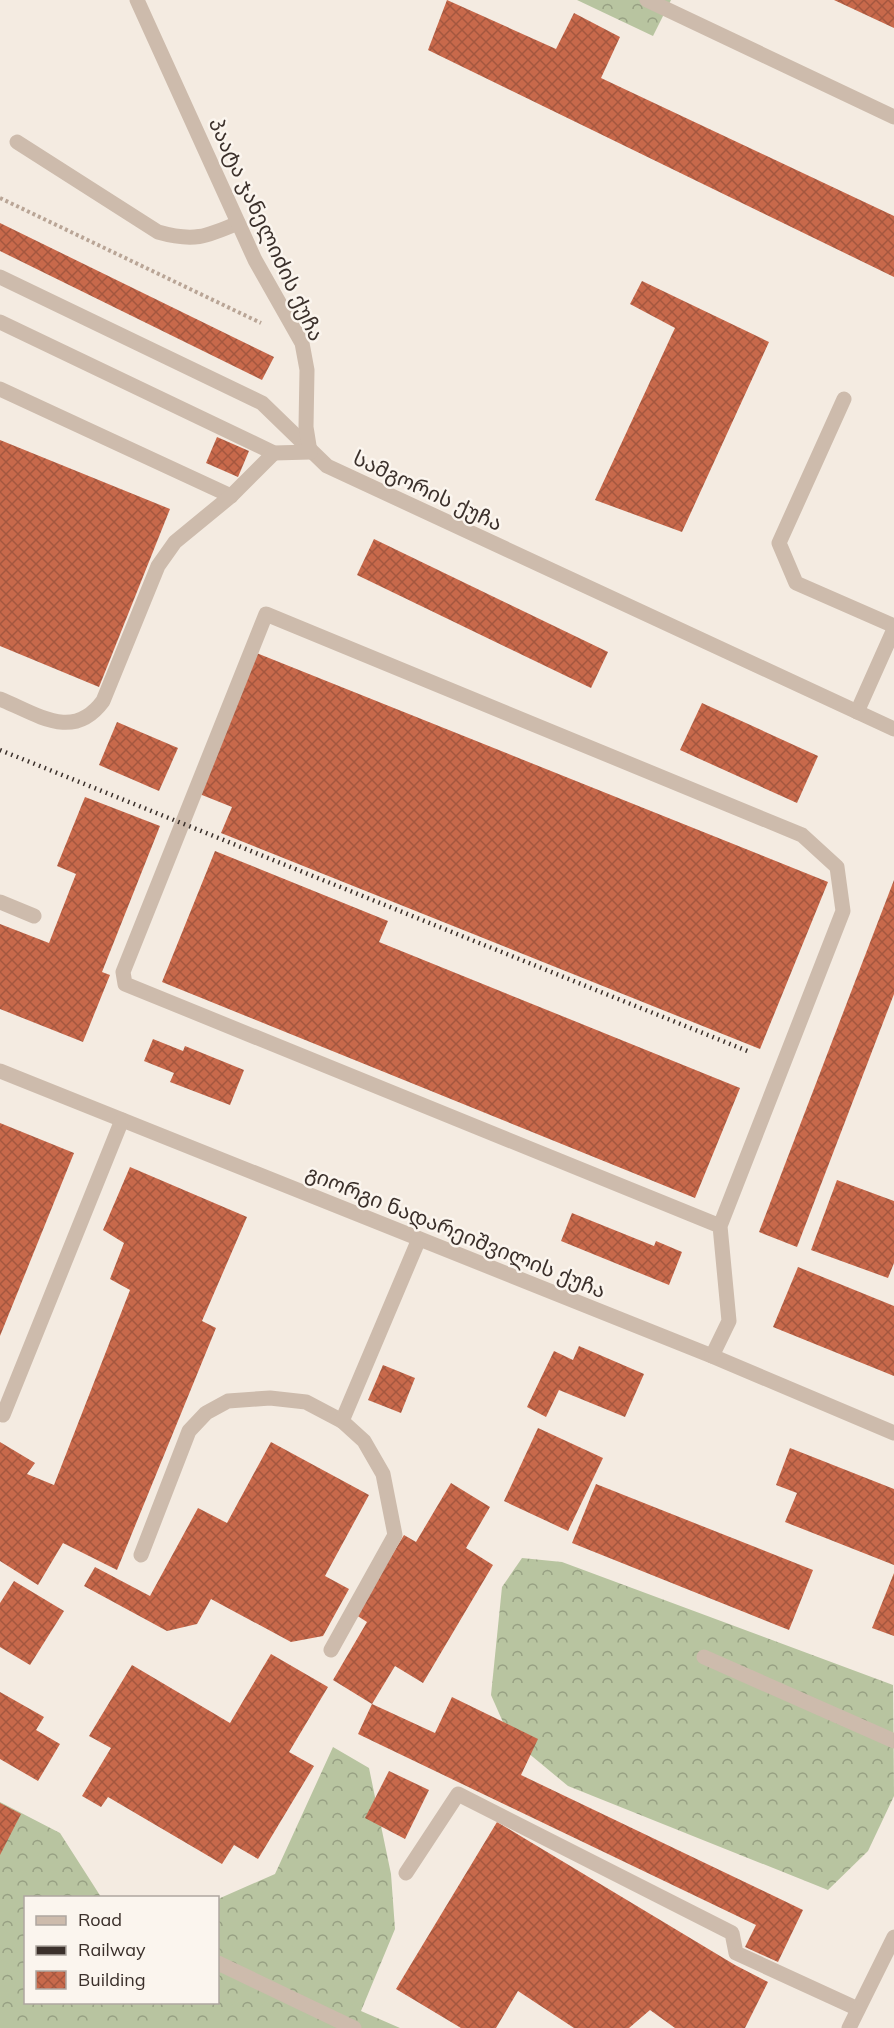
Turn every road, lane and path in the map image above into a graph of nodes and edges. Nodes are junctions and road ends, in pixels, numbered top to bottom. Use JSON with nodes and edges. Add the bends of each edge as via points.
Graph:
{"nodes":[{"id":1,"x":137,"y":0,"type":"edge"},
{"id":2,"x":647,"y":0,"type":"edge"},
{"id":3,"x":894,"y":117,"type":"edge"},
{"id":4,"x":17,"y":142,"type":"dead end"},
{"id":5,"x":0,"y":198,"type":"edge"},
{"id":6,"x":238,"y":223,"type":"junction"},
{"id":7,"x":0,"y":277,"type":"edge"},
{"id":8,"x":0,"y":322,"type":"edge"},
{"id":9,"x":302,"y":343,"type":"junction"},
{"id":10,"x":0,"y":389,"type":"edge"},
{"id":11,"x":844,"y":399,"type":"dead end"},
{"id":12,"x":310,"y":452,"type":"junction"},
{"id":13,"x":274,"y":453,"type":"junction"},
{"id":14,"x":231,"y":496,"type":"junction"},
{"id":15,"x":894,"y":627,"type":"edge"},
{"id":16,"x":889,"y":653,"type":"edge"},
{"id":17,"x":0,"y":699,"type":"edge"},
{"id":18,"x":857,"y":712,"type":"junction"},
{"id":19,"x":894,"y":729,"type":"edge"},
{"id":20,"x":0,"y":902,"type":"edge"},
{"id":21,"x":34,"y":916,"type":"dead end"},
{"id":22,"x":0,"y":1071,"type":"edge"},
{"id":23,"x":122,"y":1120,"type":"junction"},
{"id":24,"x":720,"y":1227,"type":"junction"},
{"id":25,"x":419,"y":1239,"type":"junction"},
{"id":26,"x":712,"y":1356,"type":"junction"},
{"id":27,"x":3,"y":1415,"type":"dead end"},
{"id":28,"x":342,"y":1421,"type":"junction"},
{"id":29,"x":894,"y":1433,"type":"edge"},
{"id":30,"x":141,"y":1555,"type":"dead end"},
{"id":31,"x":330,"y":1650,"type":"dead end"},
{"id":32,"x":704,"y":1657,"type":"dead end"},
{"id":33,"x":894,"y":1742,"type":"edge"},
{"id":34,"x":406,"y":1873,"type":"dead end"},
{"id":35,"x":894,"y":1937,"type":"edge"},
{"id":36,"x":219,"y":1963,"type":"edge"},
{"id":37,"x":858,"y":2009,"type":"junction"},
{"id":38,"x":354,"y":2028,"type":"edge"},
{"id":39,"x":849,"y":2028,"type":"edge"}],
"edges":[{"from":1,"to":6,"type":"street","name":"პაატა ჯანელიძის ქუჩა"},
{"from":2,"to":3,"type":"street"},
{"from":4,"to":6,"type":"street","via":[[158,232],[182,239],[210,236]]},
{"from":5,"to":9,"type":"path"},
{"from":6,"to":9,"type":"street","name":"პაატა ჯანელიძის ქუჩა"},
{"from":7,"to":12,"type":"street","name":"სამგორის ქუჩა","via":[[262,404]]},
{"from":8,"to":13,"type":"street"},
{"from":9,"to":12,"type":"street","name":"პაატა ჯანელიძის ქუჩა","via":[[307,370],[306,427]]},
{"from":10,"to":14,"type":"street"},
{"from":11,"to":15,"type":"street","via":[[780,543],[796,583]]},
{"from":12,"to":13,"type":"street"},
{"from":12,"to":18,"type":"street","name":"სამგორის ქუჩა","via":[[327,466]]},
{"from":13,"to":14,"type":"street"},
{"from":14,"to":17,"type":"street","via":[[175,542],[158,566],[103,701],[94,714],[77,723],[57,723]]},
{"from":15,"to":16,"type":"street"},
{"from":16,"to":18,"type":"street"},
{"from":18,"to":19,"type":"street","name":"სამგორის ქუჩა"},
{"from":20,"to":21,"type":"street"},
{"from":22,"to":23,"type":"street","name":"გიორგი ნადარეიშვილის ქუჩა"},
{"from":23,"to":25,"type":"street","name":"გიორგი ნადარეიშვილის ქუჩა"},
{"from":23,"to":27,"type":"street"},
{"from":24,"to":24,"type":"street","via":[[125,984],[123,972],[266,614],[802,835],[837,867],[843,911]]},
{"from":24,"to":26,"type":"street","via":[[729,1320]]},
{"from":25,"to":26,"type":"street","name":"გიორგი ნადარეიშვილის ქუჩა"},
{"from":25,"to":28,"type":"street"},
{"from":26,"to":29,"type":"street","name":"გიორგი ნადარეიშვილის ქუჩა"},
{"from":28,"to":30,"type":"street","via":[[306,1402],[270,1398],[228,1401],[206,1413],[189,1431]]},
{"from":28,"to":31,"type":"street","via":[[364,1441],[383,1474],[395,1535]]},
{"from":32,"to":33,"type":"street"},
{"from":34,"to":37,"type":"street","via":[[458,1794],[732,1933],[736,1953]]},
{"from":35,"to":37,"type":"street"},
{"from":36,"to":38,"type":"street"},
{"from":37,"to":39,"type":"street"}]}
